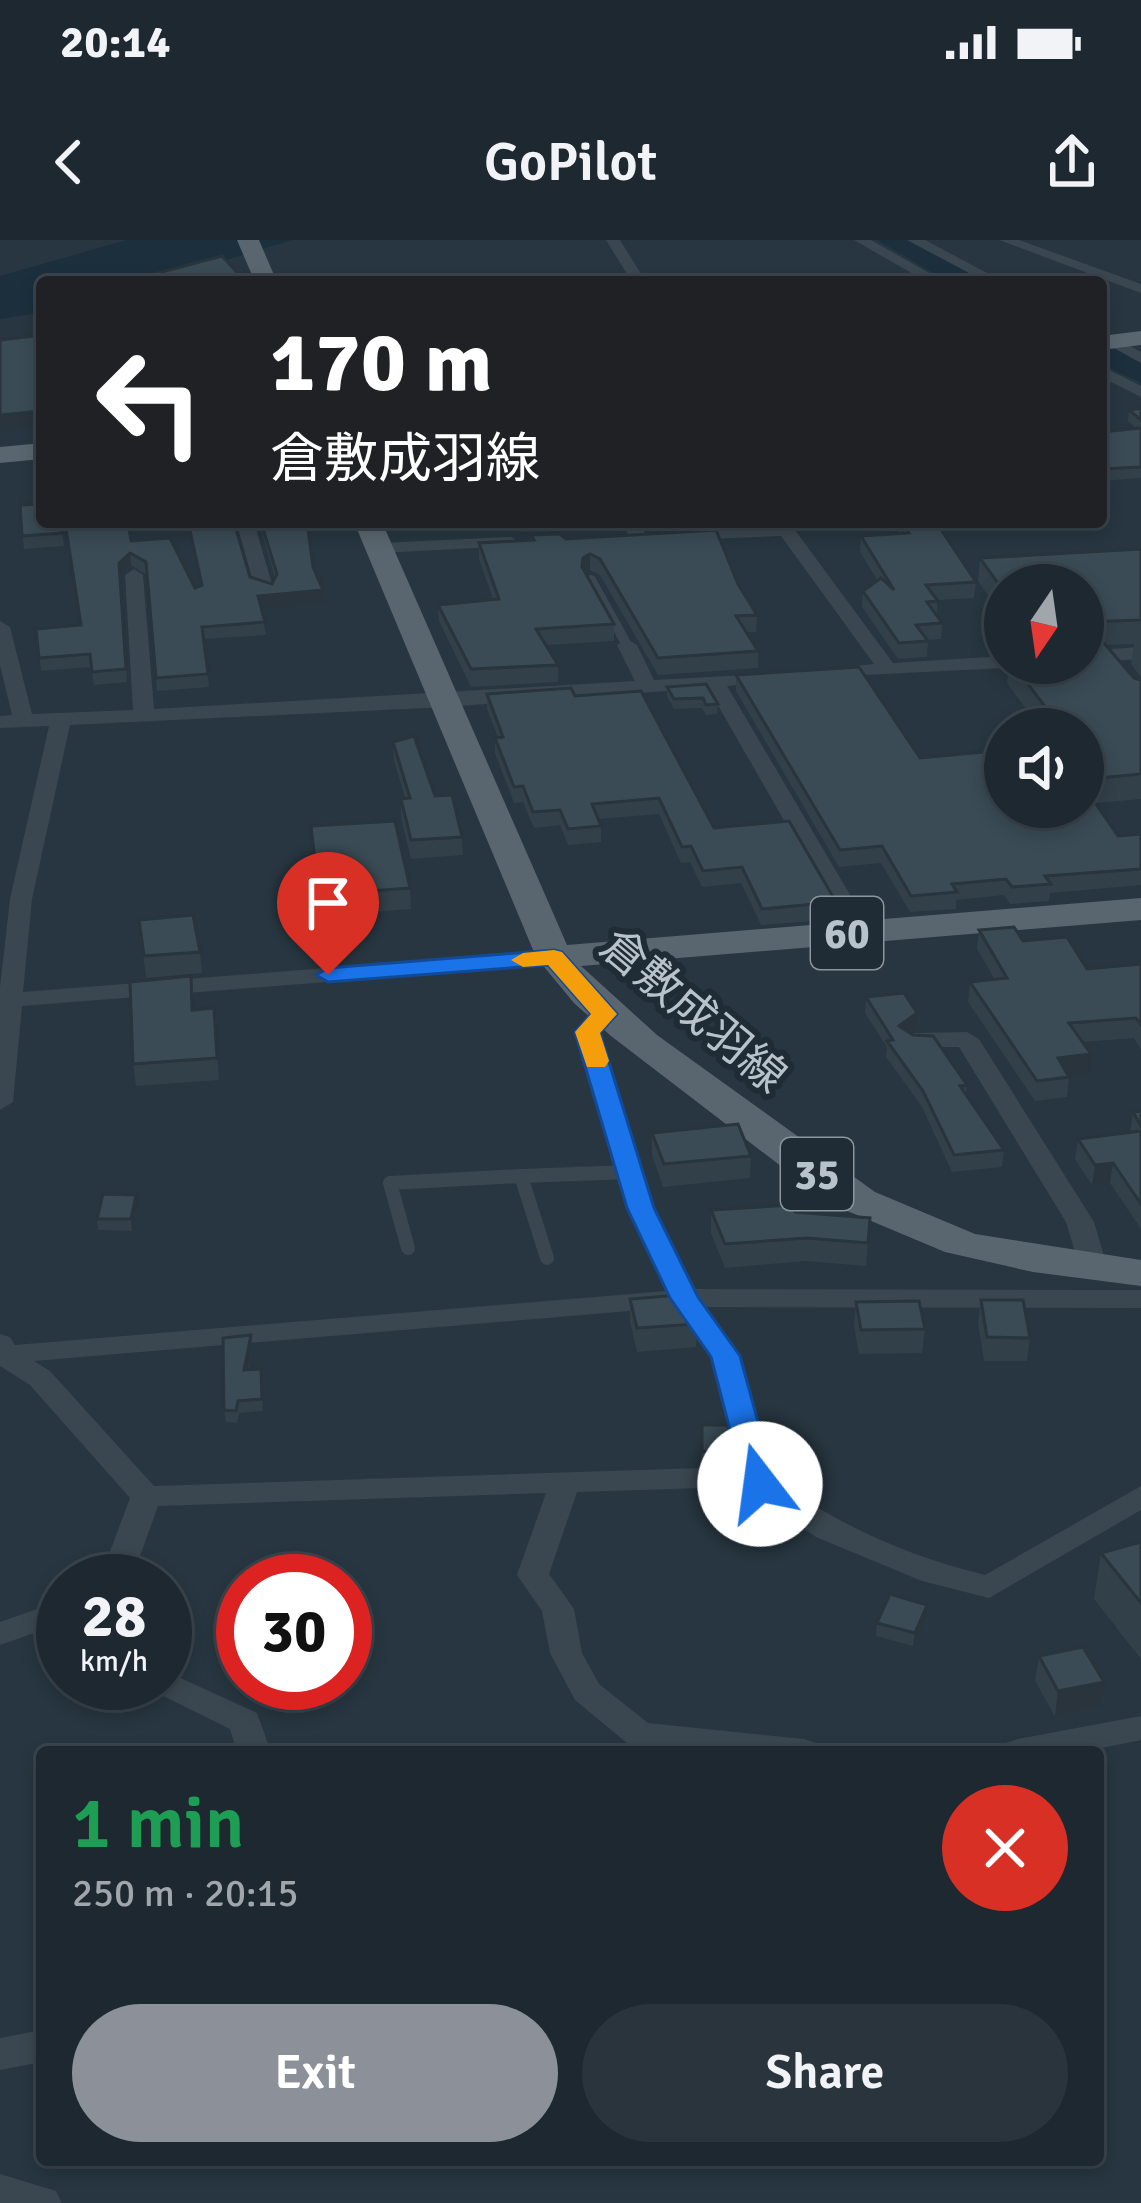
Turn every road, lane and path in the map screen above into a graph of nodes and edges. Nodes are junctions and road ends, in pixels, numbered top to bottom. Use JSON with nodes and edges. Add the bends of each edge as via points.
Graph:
{"nodes":[{"id":1,"x":613,"y":240,"type":"edge"},
{"id":2,"x":861,"y":240,"type":"edge"},
{"id":3,"x":914,"y":240,"type":"edge"},
{"id":4,"x":1006,"y":240,"type":"edge"},
{"id":5,"x":251,"y":247,"type":"edge"},
{"id":6,"x":263,"y":276,"type":"edge"},
{"id":7,"x":635,"y":276,"type":"edge"},
{"id":8,"x":927,"y":276,"type":"edge"},
{"id":9,"x":985,"y":276,"type":"edge"},
{"id":10,"x":1105,"y":276,"type":"edge"},
{"id":11,"x":1107,"y":277,"type":"edge"},
{"id":12,"x":1141,"y":289,"type":"edge"},
{"id":13,"x":1141,"y":329,"type":"edge"},
{"id":14,"x":1107,"y":337,"type":"edge"},
{"id":15,"x":1107,"y":338,"type":"edge"},
{"id":16,"x":1141,"y":338,"type":"edge"},
{"id":17,"x":1107,"y":340,"type":"edge"},
{"id":18,"x":1141,"y":358,"type":"edge"},
{"id":19,"x":1107,"y":373,"type":"edge"},
{"id":20,"x":1141,"y":392,"type":"edge"},
{"id":21,"x":36,"y":456,"type":"edge"},
{"id":22,"x":0,"y":460,"type":"edge"},
{"id":23,"x":246,"y":528,"type":"edge"},
{"id":24,"x":690,"y":528,"type":"edge"},
{"id":25,"x":783,"y":528,"type":"edge"},
{"id":26,"x":634,"y":529,"type":"edge"},
{"id":27,"x":374,"y":535,"type":"edge"},
{"id":28,"x":615,"y":538,"type":"edge"},
{"id":29,"x":521,"y":542,"type":"edge"},
{"id":30,"x":134,"y":575,"type":"dead end"},
{"id":31,"x":592,"y":580,"type":"edge"},
{"id":32,"x":264,"y":588,"type":"edge"},
{"id":33,"x":0,"y":627,"type":"edge"},
{"id":34,"x":627,"y":645,"type":"joint"},
{"id":35,"x":1141,"y":653,"type":"edge"},
{"id":36,"x":1104,"y":655,"type":"edge"},
{"id":37,"x":1107,"y":655,"type":"junction"},
{"id":38,"x":984,"y":663,"type":"edge"},
{"id":39,"x":888,"y":670,"type":"junction"},
{"id":40,"x":714,"y":681,"type":"junction"},
{"id":41,"x":1129,"y":682,"type":"edge"},
{"id":42,"x":647,"y":685,"type":"junction"},
{"id":43,"x":446,"y":701,"type":"junction"},
{"id":44,"x":144,"y":716,"type":"junction"},
{"id":45,"x":61,"y":720,"type":"junction"},
{"id":46,"x":24,"y":721,"type":"junction"},
{"id":47,"x":0,"y":722,"type":"edge"},
{"id":48,"x":1141,"y":909,"type":"edge"},
{"id":49,"x":860,"y":932,"type":"junction"},
{"id":50,"x":554,"y":957,"type":"junction"},
{"id":51,"x":6,"y":1000,"type":"edge"},
{"id":52,"x":605,"y":1014,"type":"junction"},
{"id":53,"x":914,"y":1040,"type":"edge"},
{"id":54,"x":0,"y":1102,"type":"edge"},
{"id":55,"x":630,"y":1172,"type":"junction"},
{"id":56,"x":521,"y":1176,"type":"junction"},
{"id":57,"x":407,"y":1247,"type":"dead end"},
{"id":58,"x":547,"y":1258,"type":"dead end"},
{"id":59,"x":1094,"y":1269,"type":"junction"},
{"id":60,"x":1141,"y":1273,"type":"edge"},
{"id":61,"x":684,"y":1298,"type":"junction"},
{"id":62,"x":1141,"y":1299,"type":"edge"},
{"id":63,"x":1,"y":1351,"type":"edge"},
{"id":64,"x":565,"y":1483,"type":"junction"},
{"id":65,"x":760,"y":1484,"type":"junction"},
{"id":66,"x":146,"y":1496,"type":"junction"},
{"id":67,"x":1141,"y":1496,"type":"edge"},
{"id":68,"x":125,"y":1554,"type":"edge"},
{"id":69,"x":36,"y":1621,"type":"edge"},
{"id":70,"x":0,"y":1634,"type":"edge"},
{"id":71,"x":192,"y":1696,"type":"edge"},
{"id":72,"x":1141,"y":1728,"type":"edge"},
{"id":73,"x":635,"y":1743,"type":"edge"},
{"id":74,"x":252,"y":1746,"type":"edge"},
{"id":75,"x":691,"y":1746,"type":"edge"},
{"id":76,"x":1049,"y":1746,"type":"edge"},
{"id":77,"x":36,"y":2047,"type":"edge"},
{"id":78,"x":0,"y":2054,"type":"edge"},
{"id":79,"x":0,"y":2191,"type":"edge"},
{"id":80,"x":42,"y":2203,"type":"edge"}],
"edges":[{"from":1,"to":7,"type":"street"},
{"from":2,"to":8,"type":"street"},
{"from":3,"to":9,"type":"street"},
{"from":4,"to":10,"type":"street"},
{"from":5,"to":6,"type":"main road"},
{"from":11,"to":12,"type":"street"},
{"from":13,"to":14,"type":"main road"},
{"from":15,"to":16,"type":"main road"},
{"from":17,"to":18,"type":"street"},
{"from":19,"to":20,"type":"street"},
{"from":21,"to":22,"type":"main road"},
{"from":23,"to":32,"type":"street"},
{"from":24,"to":26,"type":"street"},
{"from":25,"to":39,"type":"street"},
{"from":26,"to":28,"type":"street"},
{"from":27,"to":29,"type":"street"},
{"from":27,"to":43,"type":"main road","name":"倉敷成羽線","number":"35"},
{"from":30,"to":44,"type":"street"},
{"from":31,"to":34,"type":"lane"},
{"from":33,"to":46,"type":"street"},
{"from":34,"to":42,"type":"street"},
{"from":35,"to":37,"type":"street"},
{"from":36,"to":37,"type":"street"},
{"from":37,"to":41,"type":"street"},
{"from":38,"to":39,"type":"street"},
{"from":39,"to":40,"type":"street"},
{"from":40,"to":42,"type":"street"},
{"from":40,"to":49,"type":"street"},
{"from":42,"to":43,"type":"street"},
{"from":43,"to":44,"type":"street"},
{"from":43,"to":50,"type":"main road","name":"倉敷成羽線","number":"35"},
{"from":44,"to":45,"type":"street"},
{"from":45,"to":46,"type":"street"},
{"from":45,"to":51,"type":"street"},
{"from":46,"to":47,"type":"street"},
{"from":48,"to":49,"type":"main road","number":"60"},
{"from":49,"to":50,"type":"main road","number":"60"},
{"from":50,"to":51,"type":"street"},
{"from":50,"to":52,"type":"main road","name":"倉敷成羽線","number":"35"},
{"from":51,"to":54,"type":"street"},
{"from":52,"to":55,"type":"street","via":[[587,1032]]},
{"from":52,"to":59,"type":"main road","name":"倉敷成羽線","number":"35","via":[[864,1204],[1005,1253]]},
{"from":53,"to":59,"type":"street","via":[[967,1039],[1080,1222]]},
{"from":55,"to":56,"type":"lane"},
{"from":55,"to":61,"type":"street"},
{"from":56,"to":57,"type":"lane","via":[[390,1183]]},
{"from":56,"to":58,"type":"lane"},
{"from":59,"to":60,"type":"main road","name":"倉敷成羽線","number":"35"},
{"from":61,"to":62,"type":"street"},
{"from":61,"to":63,"type":"street"},
{"from":61,"to":65,"type":"street","via":[[725,1356]]},
{"from":63,"to":66,"type":"street","via":[[40,1378]]},
{"from":64,"to":65,"type":"street"},
{"from":64,"to":66,"type":"street"},
{"from":64,"to":73,"type":"street","via":[[533,1574],[558,1609],[566,1652],[587,1692]]},
{"from":65,"to":67,"type":"street","via":[[826,1530],[989,1587]]},
{"from":66,"to":68,"type":"street"},
{"from":69,"to":70,"type":"street"},
{"from":71,"to":74,"type":"street","via":[[245,1722]]},
{"from":72,"to":76,"type":"street"},
{"from":73,"to":75,"type":"street"},
{"from":77,"to":78,"type":"street"},
{"from":79,"to":80,"type":"street"}]}
